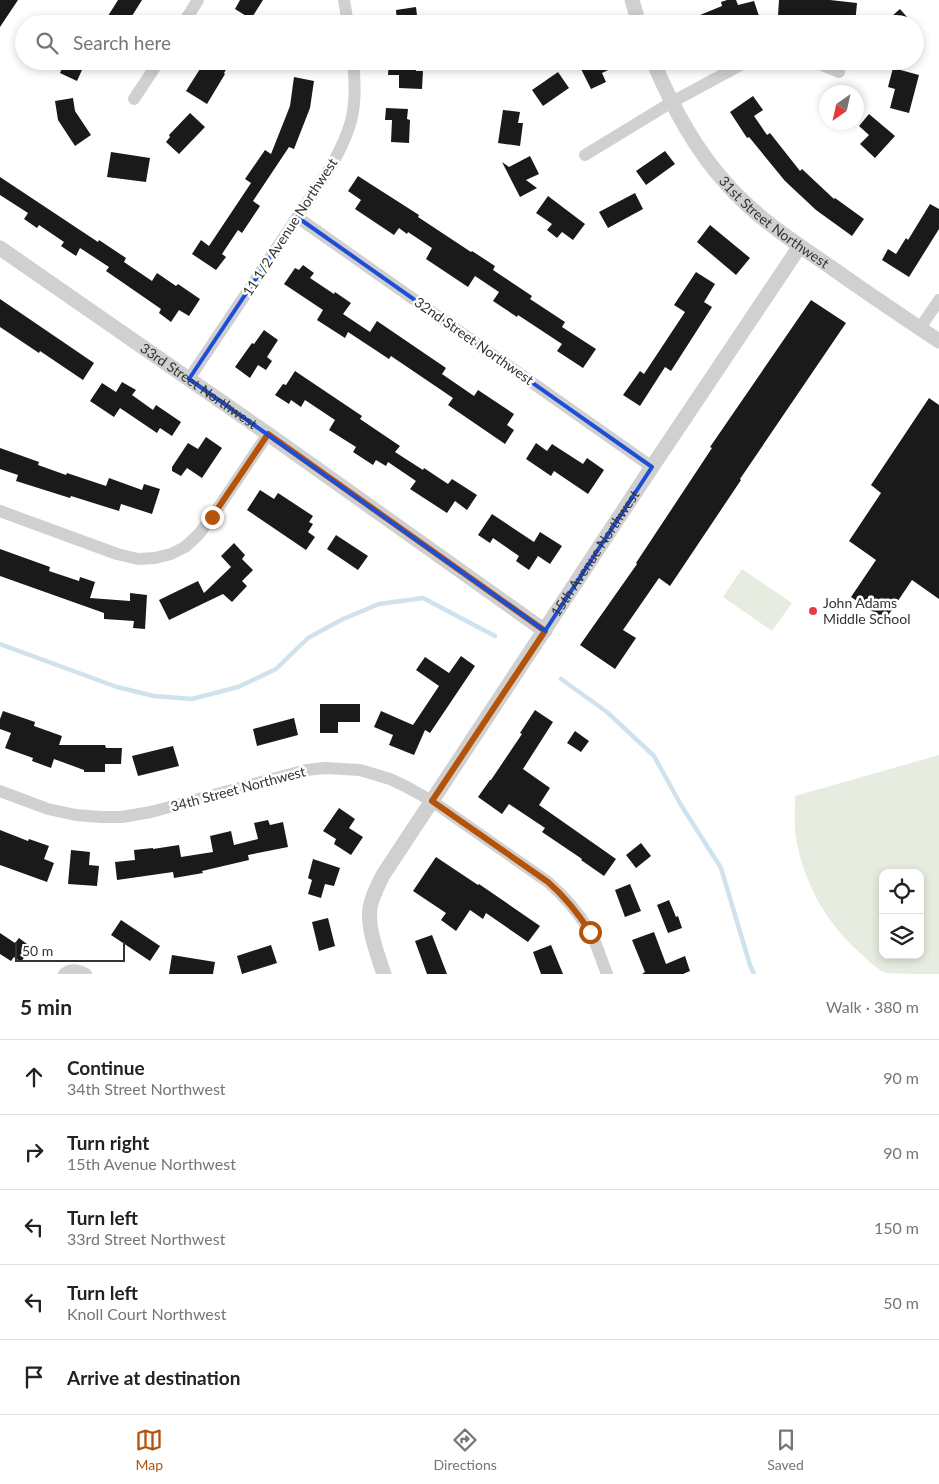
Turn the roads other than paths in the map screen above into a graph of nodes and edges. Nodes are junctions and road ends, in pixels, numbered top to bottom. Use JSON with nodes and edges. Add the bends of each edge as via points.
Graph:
{"nodes":[{"id":1,"x":198,"y":0,"type":"edge"},
{"id":2,"x":344,"y":0,"type":"edge"},
{"id":3,"x":632,"y":0,"type":"edge"},
{"id":4,"x":189,"y":15,"type":"edge"},
{"id":5,"x":346,"y":15,"type":"edge"},
{"id":6,"x":636,"y":15,"type":"edge"},
{"id":7,"x":153,"y":70,"type":"edge"},
{"id":8,"x":353,"y":70,"type":"edge"},
{"id":9,"x":657,"y":70,"type":"edge"},
{"id":10,"x":731,"y":70,"type":"edge"},
{"id":11,"x":834,"y":70,"type":"edge"},
{"id":12,"x":839,"y":72,"type":"dead end"},
{"id":13,"x":134,"y":99,"type":"dead end"},
{"id":14,"x":672,"y":102,"type":"junction"},
{"id":15,"x":585,"y":155,"type":"dead end"},
{"id":16,"x":296,"y":217,"type":"junction"},
{"id":17,"x":800,"y":246,"type":"junction"},
{"id":18,"x":0,"y":248,"type":"edge"},
{"id":19,"x":939,"y":300,"type":"edge"},
{"id":20,"x":920,"y":328,"type":"junction"},
{"id":21,"x":939,"y":341,"type":"edge"},
{"id":22,"x":189,"y":380,"type":"junction"},
{"id":23,"x":268,"y":434,"type":"junction"},
{"id":24,"x":652,"y":466,"type":"junction"},
{"id":25,"x":0,"y":511,"type":"edge"},
{"id":26,"x":545,"y":631,"type":"junction"},
{"id":27,"x":0,"y":791,"type":"edge"},
{"id":28,"x":432,"y":801,"type":"junction"},
{"id":29,"x":66,"y":973,"type":"edge"},
{"id":30,"x":380,"y":973,"type":"edge"},
{"id":31,"x":86,"y":974,"type":"edge"},
{"id":32,"x":607,"y":974,"type":"edge"}],
"edges":[{"from":1,"to":4,"type":"street"},
{"from":2,"to":5,"type":"street"},
{"from":3,"to":6,"type":"street"},
{"from":7,"to":13,"type":"street"},
{"from":8,"to":16,"type":"street","name":"11 1/2 Avenue Northwest","via":[[355,102],[351,126],[330,168]]},
{"from":9,"to":14,"type":"street","name":"31st Street Northwest"},
{"from":10,"to":14,"type":"street"},
{"from":11,"to":12,"type":"street"},
{"from":14,"to":15,"type":"street"},
{"from":14,"to":17,"type":"street","name":"31st Street Northwest","via":[[696,143],[725,182],[754,212]]},
{"from":16,"to":22,"type":"street","name":"11 1/2 Avenue Northwest"},
{"from":16,"to":24,"type":"street","name":"32nd Street Northwest"},
{"from":17,"to":20,"type":"street","name":"31st Street Northwest"},
{"from":17,"to":24,"type":"street","name":"15th Avenue Northwest"},
{"from":18,"to":22,"type":"street","name":"33rd Street Northwest"},
{"from":19,"to":20,"type":"street"},
{"from":20,"to":21,"type":"street","name":"31st Street Northwest"},
{"from":22,"to":23,"type":"street","name":"33rd Street Northwest"},
{"from":23,"to":25,"type":"street","via":[[208,523],[185,547],[170,554],[138,559],[117,554]]},
{"from":23,"to":26,"type":"street","name":"33rd Street Northwest"},
{"from":24,"to":26,"type":"street","name":"15th Avenue Northwest"},
{"from":26,"to":28,"type":"street","name":"15th Avenue Northwest"},
{"from":27,"to":28,"type":"street","name":"34th Street Northwest","via":[[48,809],[122,817],[306,770],[344,768],[390,779]]},
{"from":28,"to":30,"type":"street","name":"15th Avenue Northwest","via":[[383,875],[370,908]]},
{"from":28,"to":32,"type":"street","name":"34th Street Northwest","via":[[562,895],[590,932]]},
{"from":29,"to":31,"type":"street","via":[[74,969]]}]}
